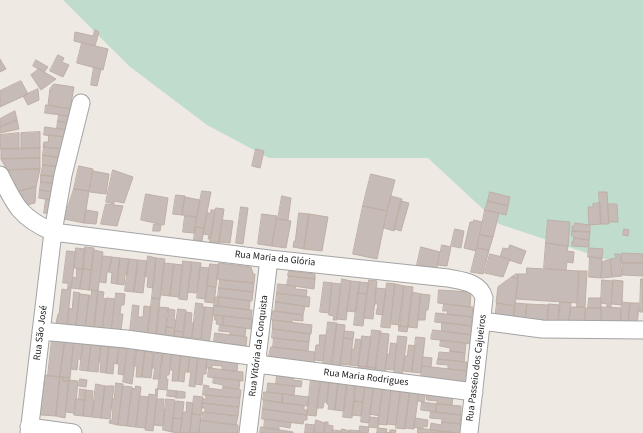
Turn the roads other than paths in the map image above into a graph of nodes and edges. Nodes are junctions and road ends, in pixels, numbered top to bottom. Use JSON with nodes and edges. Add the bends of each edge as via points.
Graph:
{"nodes":[{"id":1,"x":81,"y":103,"type":"dead end"},
{"id":2,"x":0,"y":175,"type":"edge"},
{"id":3,"x":53,"y":232,"type":"junction"},
{"id":4,"x":269,"y":259,"type":"junction"},
{"id":5,"x":484,"y":304,"type":"joint"},
{"id":6,"x":482,"y":321,"type":"junction"},
{"id":7,"x":643,"y":330,"type":"edge"},
{"id":8,"x":41,"y":331,"type":"junction"},
{"id":9,"x":258,"y":360,"type":"junction"},
{"id":10,"x":474,"y":392,"type":"junction"},
{"id":11,"x":29,"y":430,"type":"edge"},
{"id":12,"x":73,"y":433,"type":"edge"},
{"id":13,"x":248,"y":433,"type":"edge"},
{"id":14,"x":469,"y":433,"type":"edge"}],
"edges":[{"from":1,"to":3,"type":"street","name":"Rua São José","via":[[63,175]]},
{"from":2,"to":3,"type":"street","name":"Rua Maria da Glória","via":[[17,208],[36,224]]},
{"from":3,"to":4,"type":"street","name":"Rua Maria da Glória"},
{"from":3,"to":8,"type":"street","name":"Rua São José"},
{"from":4,"to":5,"type":"street","name":"Rua Maria da Glória","via":[[455,279],[468,282],[480,289]]},
{"from":4,"to":9,"type":"street","name":"Rua Vitória da Conquista"},
{"from":5,"to":6,"type":"street","name":"Rua Passeio dos Cajueiros"},
{"from":6,"to":7,"type":"street","via":[[542,329]]},
{"from":6,"to":10,"type":"street","name":"Rua Passeio dos Cajueiros"},
{"from":8,"to":9,"type":"street","name":"Rua Maria Rodrigues","via":[[126,339]]},
{"from":8,"to":11,"type":"street","name":"Rua São José"},
{"from":9,"to":10,"type":"street","name":"Rua Maria Rodrigues"},
{"from":9,"to":13,"type":"street","name":"Rua Vitória da Conquista"},
{"from":10,"to":14,"type":"street","name":"Rua Passeio dos Cajueiros"},
{"from":11,"to":12,"type":"street"}]}
